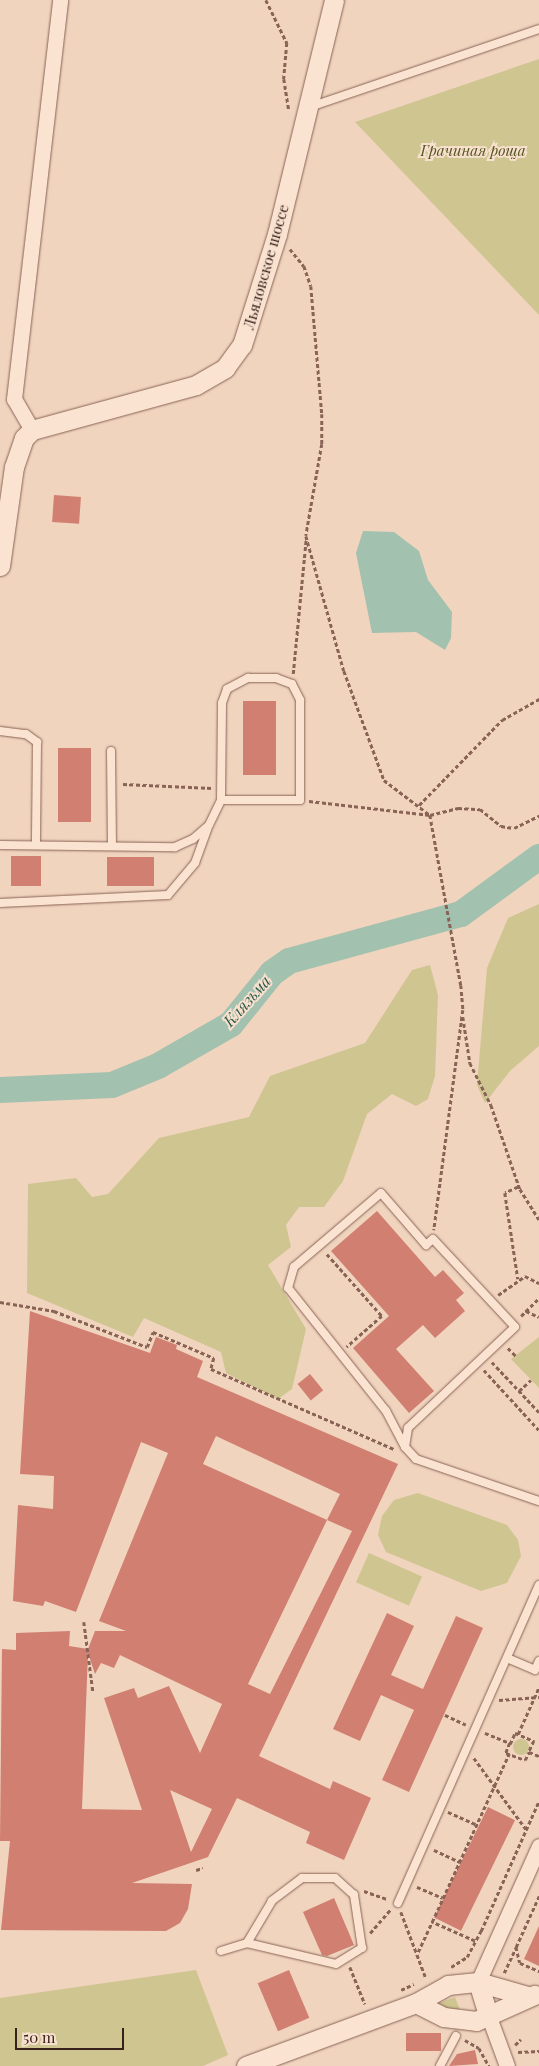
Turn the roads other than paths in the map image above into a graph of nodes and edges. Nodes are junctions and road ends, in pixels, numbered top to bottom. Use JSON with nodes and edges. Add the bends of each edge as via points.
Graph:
{"nodes":[{"id":1,"x":60,"y":0,"type":"edge"},
{"id":2,"x":334,"y":0,"type":"edge"},
{"id":3,"x":539,"y":29,"type":"edge"},
{"id":4,"x":308,"y":108,"type":"junction"},
{"id":5,"x":7,"y":399,"type":"edge"},
{"id":6,"x":32,"y":430,"type":"junction"},
{"id":7,"x":0,"y":566,"type":"edge"},
{"id":8,"x":0,"y":731,"type":"edge"},
{"id":9,"x":111,"y":751,"type":"dead end"},
{"id":10,"x":221,"y":800,"type":"junction"},
{"id":11,"x":209,"y":825,"type":"junction"},
{"id":12,"x":36,"y":844,"type":"junction"},
{"id":13,"x":0,"y":845,"type":"edge"},
{"id":14,"x":112,"y":846,"type":"junction"},
{"id":15,"x":0,"y":903,"type":"edge"},
{"id":16,"x":405,"y":1446,"type":"junction"},
{"id":17,"x":539,"y":1501,"type":"edge"},
{"id":18,"x":539,"y":1585,"type":"edge"},
{"id":19,"x":507,"y":1658,"type":"junction"},
{"id":20,"x":539,"y":1661,"type":"edge"},
{"id":21,"x":539,"y":1846,"type":"edge"},
{"id":22,"x":398,"y":1903,"type":"road end"},
{"id":23,"x":247,"y":1943,"type":"junction"},
{"id":24,"x":221,"y":1951,"type":"dead end"},
{"id":25,"x":478,"y":1982,"type":"junction"},
{"id":26,"x":533,"y":1996,"type":"edge"},
{"id":27,"x":416,"y":2002,"type":"junction"},
{"id":28,"x":489,"y":2017,"type":"junction"},
{"id":29,"x":456,"y":2036,"type":"dead end"},
{"id":30,"x":276,"y":2061,"type":"edge"},
{"id":31,"x":246,"y":2066,"type":"edge"},
{"id":32,"x":440,"y":2066,"type":"edge"},
{"id":33,"x":507,"y":2066,"type":"edge"}],
"edges":[{"from":1,"to":5,"type":"street"},
{"from":2,"to":4,"type":"street","name":"Льяловское шоссе"},
{"from":3,"to":4,"type":"lane"},
{"from":4,"to":6,"type":"street","name":"Льяловское шоссе","via":[[249,330],[225,368],[196,385]]},
{"from":5,"to":6,"type":"street"},
{"from":6,"to":7,"type":"street","via":[[24,438],[14,467]]},
{"from":8,"to":12,"type":"lane","via":[[26,734],[37,742]]},
{"from":9,"to":14,"type":"lane"},
{"from":10,"to":10,"type":"lane","via":[[222,703],[227,689],[248,678],[276,678],[292,684],[300,700],[300,800]]},
{"from":10,"to":11,"type":"lane"},
{"from":11,"to":14,"type":"lane","via":[[175,847]]},
{"from":11,"to":15,"type":"lane","via":[[195,863],[168,895]]},
{"from":12,"to":13,"type":"lane"},
{"from":12,"to":14,"type":"lane"},
{"from":16,"to":16,"type":"lane","via":[[386,1411],[288,1288],[289,1272],[381,1192],[426,1245],[433,1239],[515,1327],[408,1428]]},
{"from":16,"to":17,"type":"lane","via":[[416,1459]]},
{"from":18,"to":19,"type":"lane"},
{"from":19,"to":20,"type":"lane","via":[[535,1670]]},
{"from":19,"to":22,"type":"lane"},
{"from":21,"to":25,"type":"street"},
{"from":23,"to":23,"type":"lane","via":[[284,1888],[302,1878],[320,1876],[347,1884],[354,1895],[362,1941],[358,1954],[336,1964]]},
{"from":23,"to":24,"type":"lane"},
{"from":25,"to":26,"type":"street"},
{"from":25,"to":27,"type":"street","via":[[448,1985]]},
{"from":25,"to":28,"type":"street"},
{"from":26,"to":28,"type":"street"},
{"from":27,"to":28,"type":"street","via":[[444,2017],[476,2021]]},
{"from":27,"to":30,"type":"street"},
{"from":28,"to":33,"type":"street"},
{"from":29,"to":32,"type":"lane"},
{"from":30,"to":31,"type":"street"}]}
